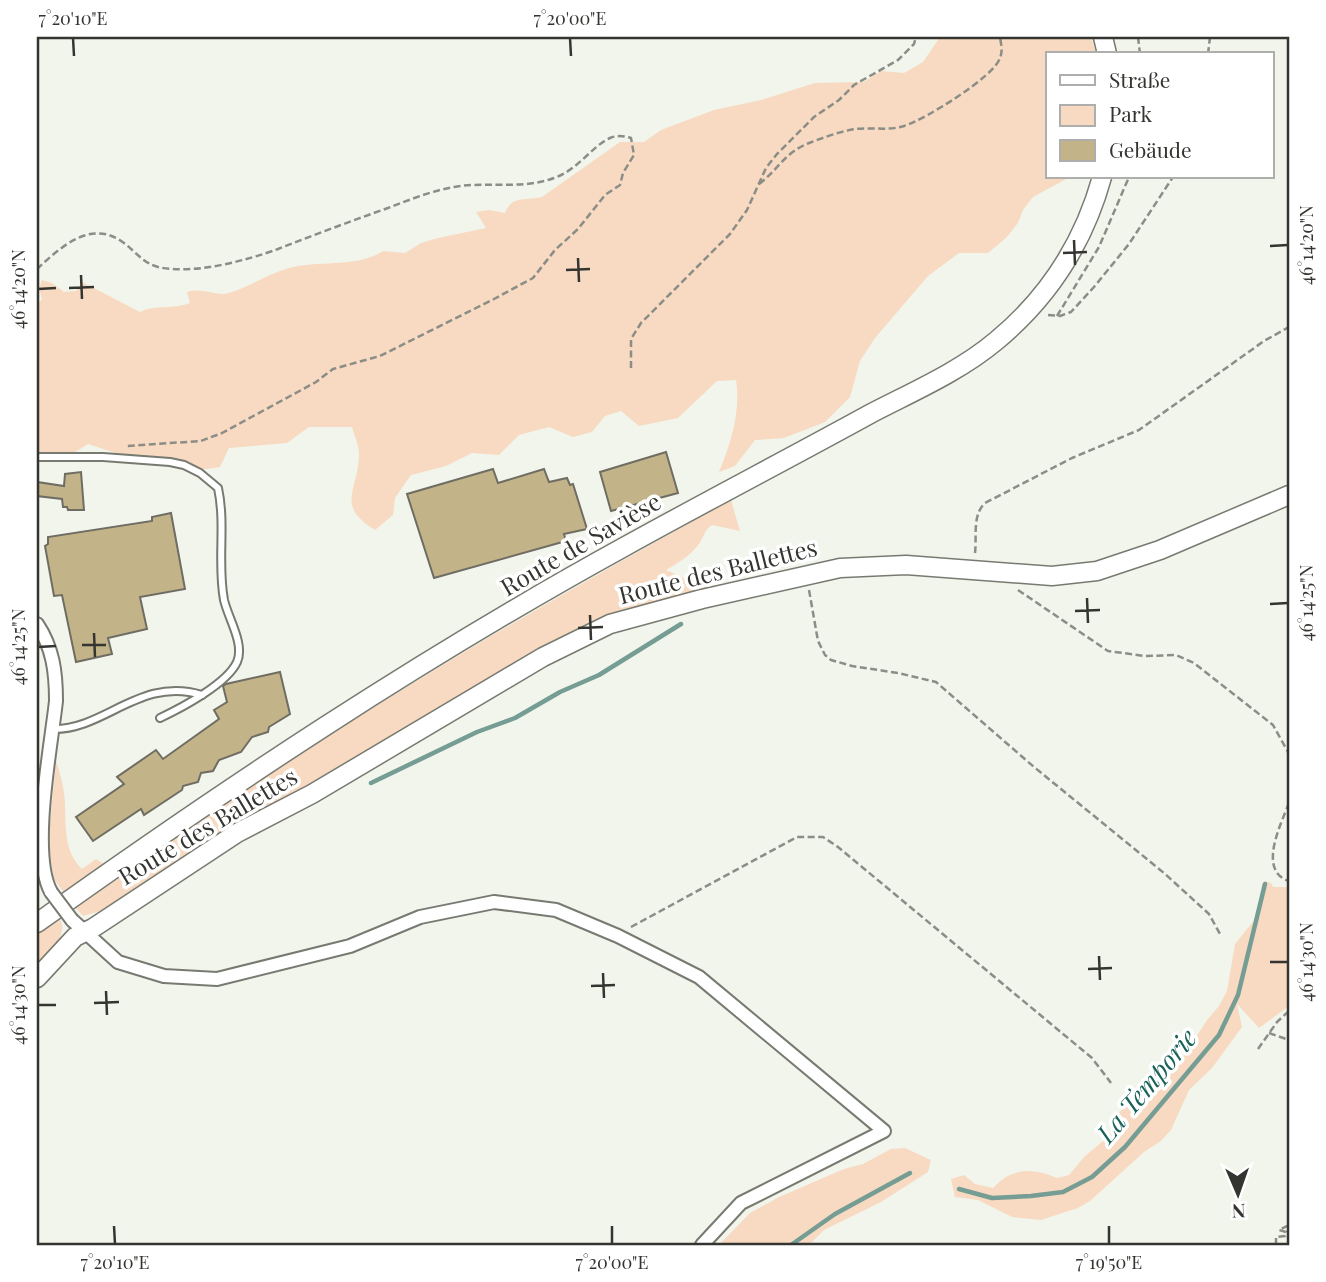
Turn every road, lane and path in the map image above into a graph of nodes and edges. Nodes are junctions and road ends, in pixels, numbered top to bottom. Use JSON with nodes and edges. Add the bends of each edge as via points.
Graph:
{"nodes":[{"id":1,"x":916,"y":37,"type":"edge"},
{"id":2,"x":1000,"y":37,"type":"edge"},
{"id":3,"x":1102,"y":178,"type":"edge"},
{"id":4,"x":1129,"y":178,"type":"edge"},
{"id":5,"x":1172,"y":178,"type":"edge"},
{"id":6,"x":759,"y":184,"type":"junction"},
{"id":7,"x":37,"y":269,"type":"edge"},
{"id":8,"x":1033,"y":306,"type":"junction"},
{"id":9,"x":1057,"y":316,"type":"junction"},
{"id":10,"x":1289,"y":327,"type":"edge"},
{"id":11,"x":631,"y":368,"type":"dead end"},
{"id":12,"x":121,"y":447,"type":"dead end"},
{"id":13,"x":37,"y":457,"type":"edge"},
{"id":14,"x":1289,"y":495,"type":"edge"},
{"id":15,"x":974,"y":570,"type":"junction"},
{"id":16,"x":1011,"y":574,"type":"junction"},
{"id":17,"x":804,"y":575,"type":"junction"},
{"id":18,"x":37,"y":624,"type":"edge"},
{"id":19,"x":202,"y":695,"type":"junction"},
{"id":20,"x":160,"y":718,"type":"dead end"},
{"id":21,"x":53,"y":729,"type":"junction"},
{"id":22,"x":1289,"y":759,"type":"edge"},
{"id":23,"x":1289,"y":803,"type":"edge"},
{"id":24,"x":40,"y":874,"type":"edge"},
{"id":25,"x":1289,"y":881,"type":"edge"},
{"id":26,"x":39,"y":920,"type":"edge"},
{"id":27,"x":78,"y":926,"type":"junction"},
{"id":28,"x":1220,"y":934,"type":"dead end"},
{"id":29,"x":615,"y":935,"type":"junction"},
{"id":30,"x":37,"y":978,"type":"edge"},
{"id":31,"x":1289,"y":1011,"type":"edge"},
{"id":32,"x":1269,"y":1033,"type":"junction"},
{"id":33,"x":1289,"y":1041,"type":"edge"},
{"id":34,"x":1258,"y":1049,"type":"dead end"},
{"id":35,"x":1111,"y":1083,"type":"dead end"},
{"id":36,"x":1289,"y":1225,"type":"edge"},
{"id":37,"x":702,"y":1245,"type":"edge"},
{"id":38,"x":1276,"y":1245,"type":"edge"}],
"edges":[{"from":1,"to":6,"type":"path","via":[[898,60],[854,85],[814,117],[777,154]]},
{"from":2,"to":6,"type":"path","via":[[1000,61],[953,100],[904,126],[854,130],[806,144],[788,154]]},
{"from":3,"to":8,"type":"street","name":"Route de Savièse","via":[[1071,254]]},
{"from":4,"to":9,"type":"path","via":[[1099,247]]},
{"from":5,"to":9,"type":"path","via":[[1094,288],[1071,312]]},
{"from":6,"to":11,"type":"path","via":[[730,234],[641,323],[631,339]]},
{"from":7,"to":12,"type":"path","via":[[57,251],[91,232],[122,241],[147,264],[174,270],[233,262],[451,187],[515,185],[555,178],[610,138],[631,138],[634,155],[620,185],[605,195],[533,278],[403,346],[334,369],[222,433],[201,441]]},
{"from":8,"to":9,"type":"path"},
{"from":8,"to":26,"type":"street","name":"Route de Savièse","via":[[992,345],[961,365],[621,548],[399,678]]},
{"from":10,"to":15,"type":"path","via":[[1139,430],[985,503],[977,521]]},
{"from":13,"to":19,"type":"lane","via":[[170,462],[200,473],[218,488],[223,520],[223,596],[239,654],[229,673]]},
{"from":14,"to":16,"type":"street","name":"Route des Ballettes","via":[[1123,564],[1074,575]]},
{"from":15,"to":16,"type":"street","name":"Route des Ballettes"},
{"from":15,"to":17,"type":"street","name":"Route des Ballettes","via":[[878,565]]},
{"from":16,"to":22,"type":"path","via":[[1021,593],[1108,651],[1176,655],[1194,663],[1273,725]]},
{"from":17,"to":27,"type":"street","name":"Route des Ballettes","via":[[644,614],[567,643]]},
{"from":17,"to":28,"type":"path","via":[[825,655],[852,666],[936,682],[1173,881],[1209,914]]},
{"from":18,"to":21,"type":"street","via":[[54,660]]},
{"from":19,"to":20,"type":"lane"},
{"from":19,"to":21,"type":"lane","via":[[190,691],[153,693],[66,729]]},
{"from":21,"to":24,"type":"street"},
{"from":23,"to":25,"type":"path","via":[[1273,848],[1274,869]]},
{"from":24,"to":27,"type":"street","bridge":true},
{"from":27,"to":29,"type":"street","via":[[118,962],[164,976],[217,979],[350,946],[421,917],[494,902],[556,910]]},
{"from":27,"to":30,"type":"street","name":"Route des Ballettes","via":[[75,937]]},
{"from":29,"to":35,"type":"path","via":[[797,837],[823,837],[1092,1058]]},
{"from":29,"to":37,"type":"street","via":[[699,977],[884,1131],[741,1203]]},
{"from":31,"to":32,"type":"path"},
{"from":32,"to":33,"type":"path"},
{"from":32,"to":34,"type":"path"},
{"from":36,"to":38,"type":"path","via":[[1279,1230],[1286,1232],[1276,1237]]}]}
